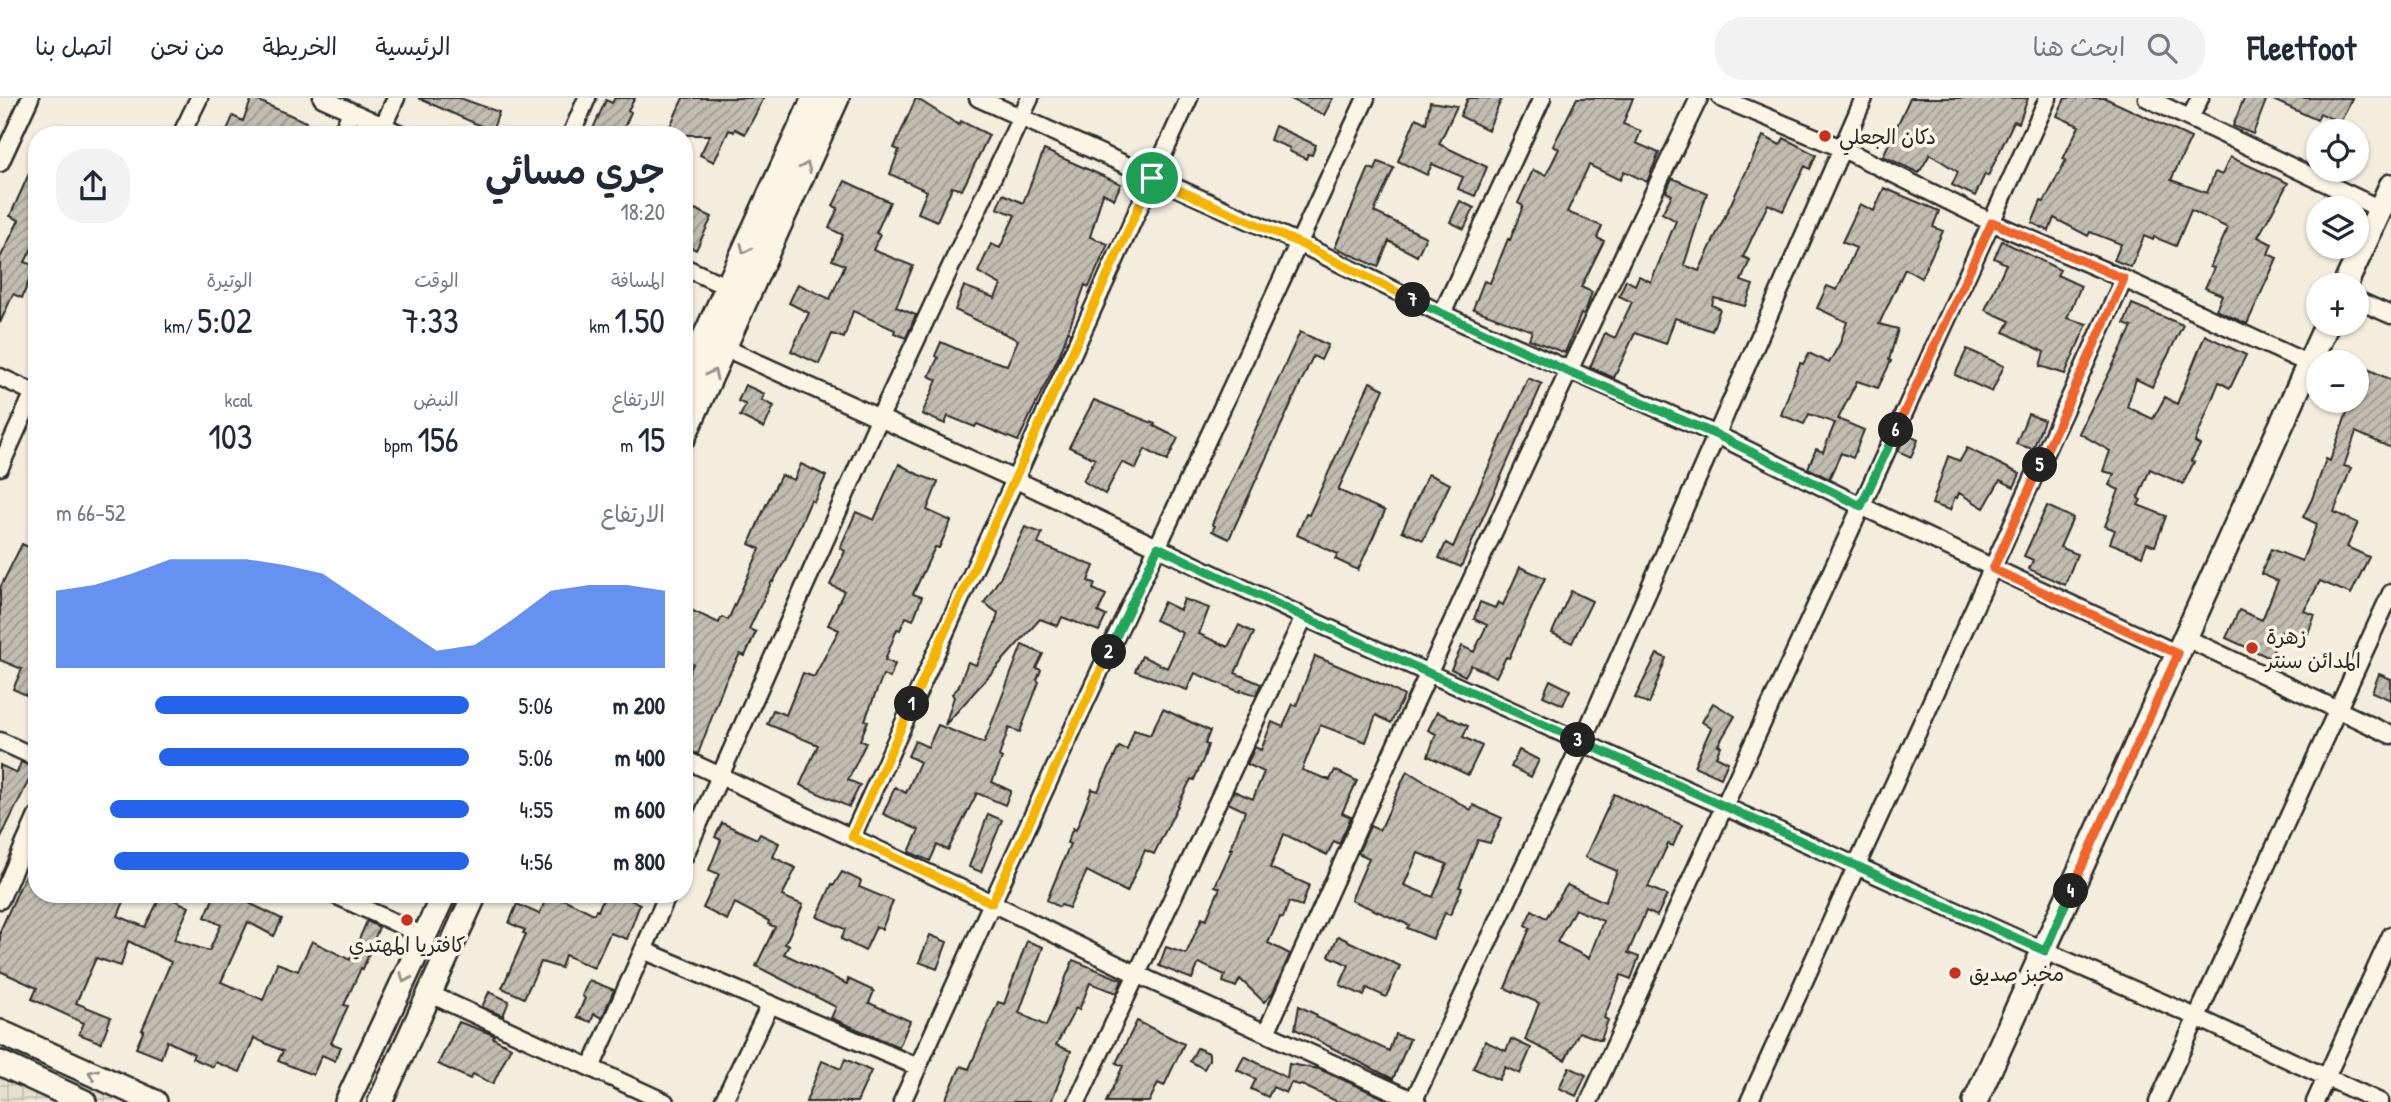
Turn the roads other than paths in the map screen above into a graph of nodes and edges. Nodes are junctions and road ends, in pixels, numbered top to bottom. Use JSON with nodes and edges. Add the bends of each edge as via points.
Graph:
{"nodes":[{"id":1,"x":30,"y":98,"type":"edge"},
{"id":2,"x":199,"y":98,"type":"edge"},
{"id":3,"x":323,"y":98,"type":"edge"},
{"id":4,"x":396,"y":98,"type":"edge"},
{"id":5,"x":587,"y":98,"type":"edge"},
{"id":6,"x":814,"y":98,"type":"edge"},
{"id":7,"x":836,"y":98,"type":"edge"},
{"id":8,"x":978,"y":98,"type":"edge"},
{"id":9,"x":1030,"y":98,"type":"edge"},
{"id":10,"x":1189,"y":98,"type":"edge"},
{"id":11,"x":1366,"y":98,"type":"edge"},
{"id":12,"x":1542,"y":98,"type":"edge"},
{"id":13,"x":1699,"y":98,"type":"edge"},
{"id":14,"x":1721,"y":98,"type":"edge"},
{"id":15,"x":1864,"y":98,"type":"edge"},
{"id":16,"x":2048,"y":98,"type":"edge"},
{"id":17,"x":2147,"y":98,"type":"edge"},
{"id":18,"x":2200,"y":98,"type":"edge"},
{"id":19,"x":351,"y":112,"type":"junction"},
{"id":20,"x":1021,"y":118,"type":"junction"},
{"id":21,"x":2190,"y":118,"type":"junction"},
{"id":22,"x":185,"y":126,"type":"edge"},
{"id":23,"x":345,"y":126,"type":"edge"},
{"id":24,"x":383,"y":126,"type":"joint"},
{"id":25,"x":575,"y":126,"type":"edge"},
{"id":26,"x":1841,"y":148,"type":"junction"},
{"id":27,"x":0,"y":163,"type":"edge"},
{"id":28,"x":1152,"y":178,"type":"junction"},
{"id":29,"x":2391,"y":186,"type":"edge"},
{"id":30,"x":2380,"y":209,"type":"junction"},
{"id":31,"x":1992,"y":222,"type":"junction"},
{"id":32,"x":1299,"y":243,"type":"junction"},
{"id":33,"x":693,"y":271,"type":"edge"},
{"id":34,"x":2351,"y":273,"type":"edge"},
{"id":35,"x":2124,"y":279,"type":"junction"},
{"id":36,"x":738,"y":292,"type":"junction"},
{"id":37,"x":2369,"y":305,"type":"edge"},
{"id":38,"x":1442,"y":314,"type":"junction"},
{"id":39,"x":2391,"y":315,"type":"edge"},
{"id":40,"x":725,"y":348,"type":"junction"},
{"id":41,"x":2306,"y":363,"type":"edge"},
{"id":42,"x":693,"y":367,"type":"edge"},
{"id":43,"x":1567,"y":371,"type":"junction"},
{"id":44,"x":2306,"y":371,"type":"edge"},
{"id":45,"x":0,"y":377,"type":"edge"},
{"id":46,"x":28,"y":390,"type":"edge"},
{"id":47,"x":28,"y":408,"type":"edge"},
{"id":48,"x":693,"y":417,"type":"edge"},
{"id":49,"x":880,"y":417,"type":"junction"},
{"id":50,"x":1717,"y":435,"type":"junction"},
{"id":51,"x":0,"y":467,"type":"edge"},
{"id":52,"x":1014,"y":479,"type":"junction"},
{"id":53,"x":1861,"y":506,"type":"junction"},
{"id":54,"x":1158,"y":547,"type":"junction"},
{"id":55,"x":1993,"y":569,"type":"junction"},
{"id":56,"x":2391,"y":593,"type":"edge"},
{"id":57,"x":1304,"y":617,"type":"junction"},
{"id":58,"x":2181,"y":646,"type":"junction"},
{"id":59,"x":1427,"y":673,"type":"junction"},
{"id":60,"x":2338,"y":710,"type":"junction"},
{"id":61,"x":2391,"y":735,"type":"edge"},
{"id":62,"x":0,"y":741,"type":"edge"},
{"id":63,"x":1582,"y":742,"type":"junction"},
{"id":64,"x":28,"y":754,"type":"edge"},
{"id":65,"x":693,"y":762,"type":"edge"},
{"id":66,"x":721,"y":775,"type":"junction"},
{"id":67,"x":1724,"y":807,"type":"junction"},
{"id":68,"x":28,"y":836,"type":"edge"},
{"id":69,"x":852,"y":837,"type":"junction"},
{"id":70,"x":693,"y":838,"type":"edge"},
{"id":71,"x":1858,"y":867,"type":"junction"},
{"id":72,"x":0,"y":900,"type":"edge"},
{"id":73,"x":352,"y":903,"type":"edge"},
{"id":74,"x":440,"y":903,"type":"edge"},
{"id":75,"x":471,"y":903,"type":"edge"},
{"id":76,"x":664,"y":903,"type":"edge"},
{"id":77,"x":992,"y":903,"type":"junction"},
{"id":78,"x":2391,"y":935,"type":"edge"},
{"id":79,"x":424,"y":936,"type":"junction"},
{"id":80,"x":643,"y":950,"type":"junction"},
{"id":81,"x":2045,"y":951,"type":"junction"},
{"id":82,"x":1136,"y":974,"type":"junction"},
{"id":83,"x":430,"y":994,"type":"junction"},
{"id":84,"x":770,"y":1005,"type":"junction"},
{"id":85,"x":2196,"y":1017,"type":"junction"},
{"id":86,"x":0,"y":1032,"type":"edge"},
{"id":87,"x":1266,"y":1033,"type":"junction"},
{"id":88,"x":0,"y":1063,"type":"edge"},
{"id":89,"x":591,"y":1068,"type":"junction"},
{"id":90,"x":918,"y":1068,"type":"junction"},
{"id":91,"x":2326,"y":1077,"type":"junction"},
{"id":92,"x":84,"y":1102,"type":"edge"},
{"id":93,"x":155,"y":1102,"type":"edge"},
{"id":94,"x":347,"y":1102,"type":"edge"},
{"id":95,"x":380,"y":1102,"type":"edge"},
{"id":96,"x":665,"y":1102,"type":"edge"},
{"id":97,"x":723,"y":1102,"type":"edge"},
{"id":98,"x":902,"y":1102,"type":"edge"},
{"id":99,"x":1077,"y":1102,"type":"edge"},
{"id":100,"x":1415,"y":1102,"type":"edge"},
{"id":101,"x":1589,"y":1102,"type":"edge"},
{"id":102,"x":1749,"y":1102,"type":"edge"},
{"id":103,"x":1975,"y":1102,"type":"edge"},
{"id":104,"x":2158,"y":1102,"type":"edge"},
{"id":105,"x":2315,"y":1102,"type":"edge"},
{"id":106,"x":2380,"y":1102,"type":"edge"}],
"edges":[{"from":1,"to":27,"type":"street"},
{"from":2,"to":22,"type":"street"},
{"from":3,"to":19,"type":"street"},
{"from":4,"to":24,"type":"street"},
{"from":5,"to":25,"type":"street"},
{"from":6,"to":36,"type":"main road","one_way":true},
{"from":36,"to":7,"type":"main road","one_way":true},
{"from":8,"to":20,"type":"street"},
{"from":9,"to":20,"type":"street"},
{"from":10,"to":28,"type":"street"},
{"from":11,"to":32,"type":"street"},
{"from":12,"to":38,"type":"street"},
{"from":13,"to":43,"type":"street"},
{"from":14,"to":26,"type":"street"},
{"from":15,"to":26,"type":"street"},
{"from":16,"to":31,"type":"street"},
{"from":17,"to":21,"type":"street"},
{"from":18,"to":21,"type":"street"},
{"from":19,"to":23,"type":"street"},
{"from":19,"to":24,"type":"street"},
{"from":20,"to":28,"type":"street"},
{"from":20,"to":49,"type":"street"},
{"from":21,"to":30,"type":"street"},
{"from":26,"to":31,"type":"street"},
{"from":26,"to":50,"type":"street"},
{"from":28,"to":32,"type":"street"},
{"from":28,"to":52,"type":"street"},
{"from":29,"to":30,"type":"main road"},
{"from":30,"to":34,"type":"main road"},
{"from":31,"to":35,"type":"street"},
{"from":31,"to":53,"type":"street"},
{"from":32,"to":38,"type":"street"},
{"from":32,"to":54,"type":"street"},
{"from":33,"to":36,"type":"street"},
{"from":35,"to":41,"type":"street"},
{"from":35,"to":55,"type":"street"},
{"from":36,"to":40,"type":"main road"},
{"from":36,"to":42,"type":"main road"},
{"from":37,"to":39,"type":"street"},
{"from":38,"to":43,"type":"street"},
{"from":48,"to":40,"type":"main road","one_way":true},
{"from":40,"to":49,"type":"street"},
{"from":43,"to":50,"type":"street"},
{"from":43,"to":59,"type":"street"},
{"from":44,"to":58,"type":"main road"},
{"from":45,"to":46,"type":"street"},
{"from":47,"to":51,"type":"street"},
{"from":49,"to":52,"type":"street"},
{"from":49,"to":66,"type":"street"},
{"from":50,"to":53,"type":"street"},
{"from":50,"to":63,"type":"street"},
{"from":52,"to":54,"type":"street"},
{"from":52,"to":69,"type":"street"},
{"from":53,"to":55,"type":"street"},
{"from":53,"to":67,"type":"street"},
{"from":54,"to":57,"type":"street"},
{"from":54,"to":77,"type":"street"},
{"from":55,"to":58,"type":"street"},
{"from":55,"to":71,"type":"street"},
{"from":56,"to":60,"type":"street"},
{"from":57,"to":59,"type":"street"},
{"from":57,"to":82,"type":"street"},
{"from":58,"to":60,"type":"street"},
{"from":58,"to":81,"type":"main road"},
{"from":59,"to":63,"type":"street"},
{"from":59,"to":87,"type":"street"},
{"from":60,"to":61,"type":"street"},
{"from":60,"to":85,"type":"street"},
{"from":62,"to":64,"type":"street"},
{"from":63,"to":67,"type":"street"},
{"from":63,"to":100,"type":"street"},
{"from":65,"to":66,"type":"street"},
{"from":66,"to":69,"type":"street"},
{"from":66,"to":70,"type":"street"},
{"from":67,"to":71,"type":"street"},
{"from":67,"to":101,"type":"street"},
{"from":68,"to":72,"type":"street"},
{"from":69,"to":77,"type":"street"},
{"from":71,"to":81,"type":"street"},
{"from":71,"to":102,"type":"street"},
{"from":73,"to":79,"type":"street"},
{"from":74,"to":79,"type":"main road"},
{"from":75,"to":83,"type":"main road"},
{"from":76,"to":80,"type":"street"},
{"from":77,"to":82,"type":"street"},
{"from":77,"to":90,"type":"street"},
{"from":78,"to":91,"type":"street"},
{"from":79,"to":94,"type":"main road","one_way":true},
{"from":80,"to":84,"type":"street"},
{"from":80,"to":89,"type":"street"},
{"from":81,"to":85,"type":"street"},
{"from":81,"to":103,"type":"main road"},
{"from":82,"to":87,"type":"street"},
{"from":82,"to":99,"type":"street"},
{"from":83,"to":89,"type":"street"},
{"from":83,"to":95,"type":"main road"},
{"from":84,"to":90,"type":"street"},
{"from":84,"to":97,"type":"street"},
{"from":85,"to":91,"type":"street"},
{"from":85,"to":104,"type":"street"},
{"from":93,"to":86,"type":"main road","one_way":true},
{"from":87,"to":100,"type":"street"},
{"from":88,"to":92,"type":"main road"},
{"from":89,"to":96,"type":"street"},
{"from":90,"to":98,"type":"street"},
{"from":91,"to":105,"type":"street"},
{"from":91,"to":106,"type":"street"}]}
